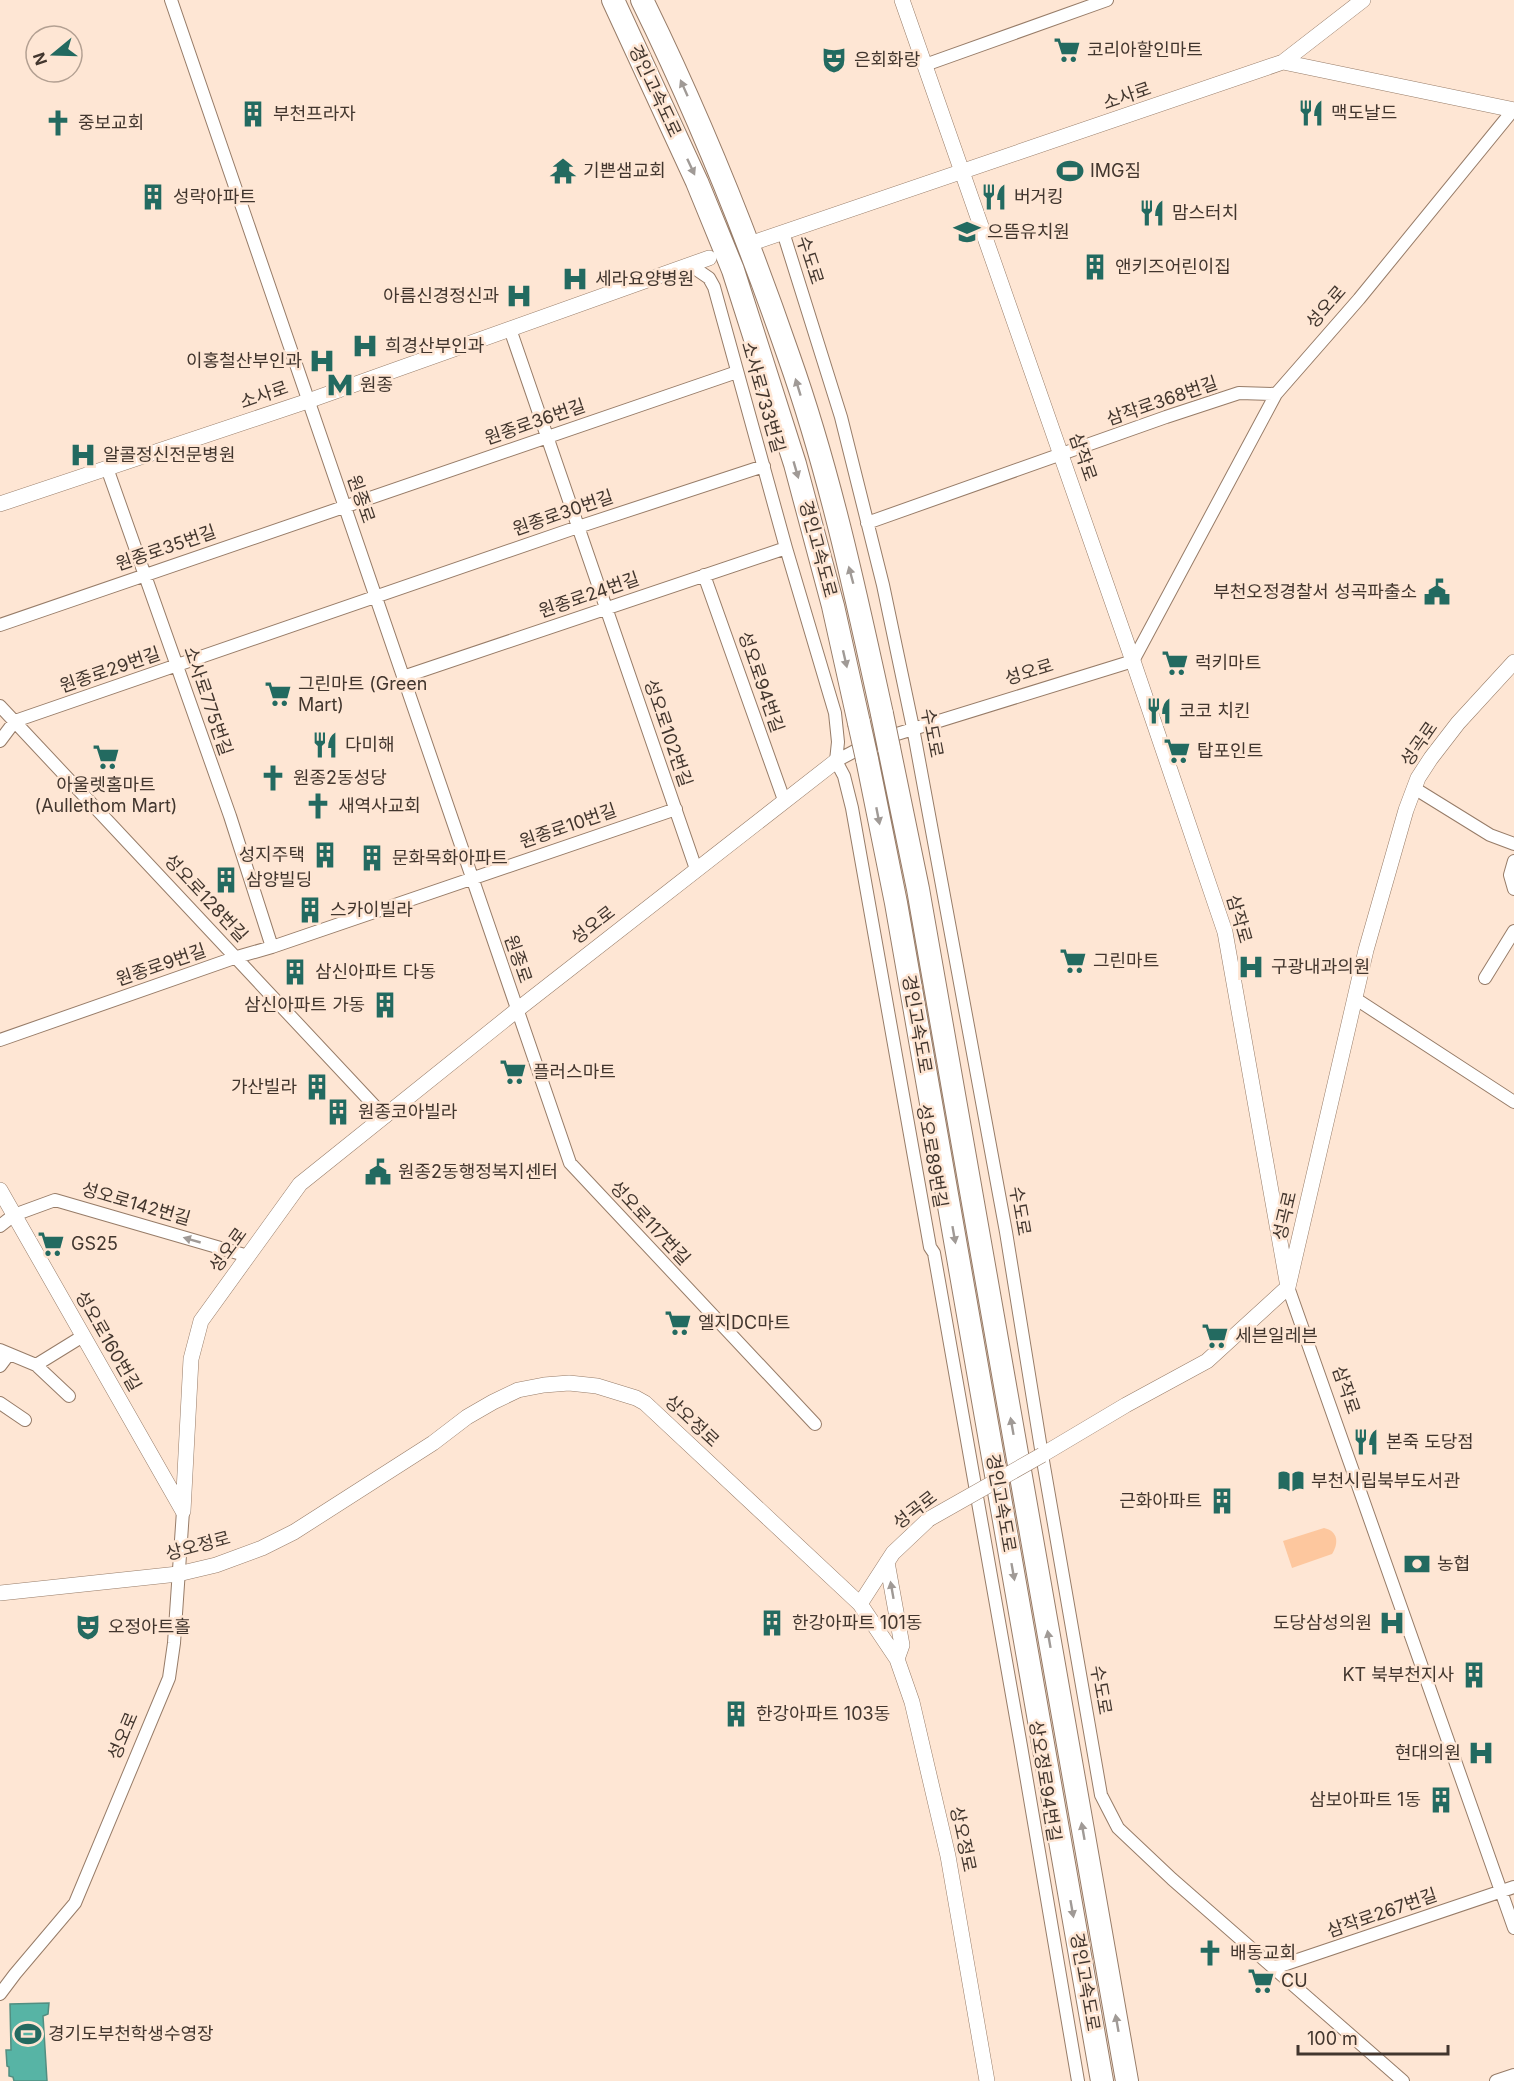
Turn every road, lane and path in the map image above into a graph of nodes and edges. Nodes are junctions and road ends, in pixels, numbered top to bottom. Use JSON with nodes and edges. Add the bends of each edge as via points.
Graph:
{"nodes":[{"id":1,"x":171,"y":0,"type":"edge"},
{"id":2,"x":613,"y":0,"type":"edge"},
{"id":3,"x":642,"y":0,"type":"edge"},
{"id":4,"x":902,"y":0,"type":"edge"},
{"id":5,"x":1107,"y":0,"type":"edge"},
{"id":6,"x":1363,"y":0,"type":"edge"},
{"id":7,"x":1283,"y":62,"type":"junction"},
{"id":8,"x":925,"y":65,"type":"junction"},
{"id":9,"x":1514,"y":110,"type":"edge"},
{"id":10,"x":963,"y":172,"type":"junction"},
{"id":11,"x":783,"y":232,"type":"junction"},
{"id":12,"x":758,"y":240,"type":"dead end"},
{"id":13,"x":709,"y":258,"type":"dead end"},
{"id":14,"x":690,"y":265,"type":"junction"},
{"id":15,"x":510,"y":329,"type":"junction"},
{"id":16,"x":737,"y":372,"type":"junction"},
{"id":17,"x":1276,"y":394,"type":"junction"},
{"id":18,"x":308,"y":400,"type":"junction"},
{"id":19,"x":547,"y":437,"type":"junction"},
{"id":20,"x":1062,"y":456,"type":"junction"},
{"id":21,"x":764,"y":466,"type":"junction"},
{"id":22,"x":106,"y":468,"type":"junction"},
{"id":23,"x":0,"y":504,"type":"edge"},
{"id":24,"x":344,"y":506,"type":"junction"},
{"id":25,"x":867,"y":523,"type":"junction"},
{"id":26,"x":578,"y":526,"type":"junction"},
{"id":27,"x":786,"y":548,"type":"junction"},
{"id":28,"x":145,"y":575,"type":"junction"},
{"id":29,"x":704,"y":575,"type":"junction"},
{"id":30,"x":375,"y":597,"type":"junction"},
{"id":31,"x":607,"y":608,"type":"junction"},
{"id":32,"x":0,"y":625,"type":"edge"},
{"id":33,"x":1133,"y":661,"type":"junction"},
{"id":34,"x":1514,"y":662,"type":"edge"},
{"id":35,"x":176,"y":666,"type":"junction"},
{"id":36,"x":403,"y":677,"type":"junction"},
{"id":37,"x":0,"y":706,"type":"edge"},
{"id":38,"x":15,"y":721,"type":"junction"},
{"id":39,"x":913,"y":728,"type":"junction"},
{"id":40,"x":0,"y":741,"type":"edge"},
{"id":41,"x":836,"y":760,"type":"junction"},
{"id":42,"x":1414,"y":788,"type":"junction"},
{"id":43,"x":784,"y":800,"type":"junction"},
{"id":44,"x":676,"y":809,"type":"junction"},
{"id":45,"x":1514,"y":844,"type":"edge"},
{"id":46,"x":1514,"y":861,"type":"edge"},
{"id":47,"x":696,"y":869,"type":"junction"},
{"id":48,"x":472,"y":878,"type":"junction"},
{"id":49,"x":1514,"y":889,"type":"edge"},
{"id":50,"x":1514,"y":931,"type":"edge"},
{"id":51,"x":272,"y":948,"type":"junction"},
{"id":52,"x":237,"y":957,"type":"junction"},
{"id":53,"x":1485,"y":978,"type":"dead end"},
{"id":54,"x":1356,"y":999,"type":"junction"},
{"id":55,"x":517,"y":1010,"type":"junction"},
{"id":56,"x":0,"y":1040,"type":"edge"},
{"id":57,"x":1514,"y":1102,"type":"edge"},
{"id":58,"x":385,"y":1117,"type":"junction"},
{"id":59,"x":0,"y":1190,"type":"edge"},
{"id":60,"x":14,"y":1215,"type":"junction"},
{"id":61,"x":0,"y":1226,"type":"edge"},
{"id":62,"x":248,"y":1256,"type":"junction"},
{"id":63,"x":1288,"y":1287,"type":"junction"},
{"id":64,"x":83,"y":1336,"type":"junction"},
{"id":65,"x":4,"y":1352,"type":"edge"},
{"id":66,"x":36,"y":1365,"type":"junction"},
{"id":67,"x":0,"y":1366,"type":"edge"},
{"id":68,"x":69,"y":1396,"type":"dead end"},
{"id":69,"x":0,"y":1403,"type":"edge"},
{"id":70,"x":25,"y":1420,"type":"dead end"},
{"id":71,"x":815,"y":1424,"type":"dead end"},
{"id":72,"x":1041,"y":1455,"type":"junction"},
{"id":73,"x":975,"y":1487,"type":"joint"},
{"id":74,"x":183,"y":1511,"type":"junction"},
{"id":75,"x":887,"y":1562,"type":"junction"},
{"id":76,"x":178,"y":1574,"type":"junction"},
{"id":77,"x":0,"y":1593,"type":"edge"},
{"id":78,"x":860,"y":1604,"type":"junction"},
{"id":79,"x":897,"y":1659,"type":"junction"},
{"id":80,"x":1514,"y":1887,"type":"edge"},
{"id":81,"x":1501,"y":1891,"type":"junction"},
{"id":82,"x":1514,"y":1928,"type":"edge"},
{"id":83,"x":1274,"y":1968,"type":"junction"},
{"id":84,"x":0,"y":1994,"type":"edge"},
{"id":85,"x":1514,"y":2075,"type":"edge"},
{"id":86,"x":987,"y":2081,"type":"edge"},
{"id":87,"x":1078,"y":2081,"type":"edge"},
{"id":88,"x":1102,"y":2081,"type":"edge"},
{"id":89,"x":1127,"y":2081,"type":"edge"},
{"id":90,"x":1403,"y":2081,"type":"edge"},
{"id":91,"x":1496,"y":2081,"type":"edge"}],
"edges":[{"from":1,"to":18,"type":"street","name":"원종로"},
{"from":2,"to":88,"type":"highway","name":"경인고속도로","one_way":true,"bridge":true,"via":[[734,270],[795,464],[833,606],[896,903]]},
{"from":89,"to":3,"type":"highway","name":"경인고속도로","one_way":true,"bridge":true,"via":[[918,889],[858,604],[790,359],[721,171]]},
{"from":4,"to":8,"type":"street","name":"삼작로"},
{"from":5,"to":8,"type":"street"},
{"from":6,"to":7,"type":"street"},
{"from":7,"to":9,"type":"street"},
{"from":7,"to":10,"type":"street","name":"소사로"},
{"from":8,"to":10,"type":"street","name":"삼작로"},
{"from":9,"to":17,"type":"street","name":"성오로"},
{"from":10,"to":11,"type":"street","name":"소사로"},
{"from":10,"to":20,"type":"street","name":"삼작로"},
{"from":11,"to":12,"type":"street","name":"소사로"},
{"from":11,"to":25,"type":"street","name":"수도로","via":[[841,417]]},
{"from":13,"to":14,"type":"street","name":"소사로"},
{"from":14,"to":15,"type":"street","name":"소사로"},
{"from":14,"to":16,"type":"street","name":"소사로733번길","via":[[710,278],[714,287]]},
{"from":15,"to":18,"type":"street","name":"소사로"},
{"from":15,"to":19,"type":"street","name":"성오로102번길"},
{"from":16,"to":19,"type":"street","name":"원종로36번길"},
{"from":16,"to":21,"type":"street","name":"소사로733번길"},
{"from":17,"to":20,"type":"street","name":"삼작로368번길","via":[[1239,393]]},
{"from":17,"to":33,"type":"street","name":"성오로"},
{"from":18,"to":22,"type":"street","name":"소사로"},
{"from":18,"to":24,"type":"street","name":"원종로"},
{"from":19,"to":24,"type":"street","name":"원종로36번길"},
{"from":19,"to":26,"type":"street","name":"성오로102번길"},
{"from":20,"to":25,"type":"street","name":"삼작로368번길"},
{"from":20,"to":33,"type":"street","name":"삼작로"},
{"from":21,"to":26,"type":"street","name":"원종로30번길"},
{"from":21,"to":27,"type":"street","name":"소사로733번길"},
{"from":22,"to":23,"type":"street","name":"소사로"},
{"from":22,"to":28,"type":"street","name":"소사로775번길"},
{"from":24,"to":28,"type":"street","name":"원종로35번길"},
{"from":24,"to":30,"type":"street","name":"원종로"},
{"from":25,"to":39,"type":"street","name":"수도로"},
{"from":26,"to":30,"type":"street","name":"원종로30번길"},
{"from":26,"to":31,"type":"street","name":"성오로102번길"},
{"from":27,"to":29,"type":"street","name":"원종로24번길"},
{"from":27,"to":41,"type":"street","name":"소사로733번길","via":[[835,712]]},
{"from":28,"to":32,"type":"street","name":"원종로35번길"},
{"from":28,"to":35,"type":"street","name":"소사로775번길"},
{"from":29,"to":31,"type":"street","name":"원종로24번길"},
{"from":29,"to":43,"type":"street","name":"성오로94번길"},
{"from":30,"to":35,"type":"street","name":"원종로29번길"},
{"from":30,"to":36,"type":"street","name":"원종로"},
{"from":31,"to":36,"type":"street","name":"원종로24번길"},
{"from":31,"to":44,"type":"street","name":"성오로102번길"},
{"from":33,"to":39,"type":"street","name":"성오로"},
{"from":33,"to":63,"type":"street","name":"삼작로","via":[[1225,932]]},
{"from":34,"to":42,"type":"street","name":"성곡로","via":[[1451,732]]},
{"from":35,"to":38,"type":"street","name":"원종로29번길"},
{"from":35,"to":51,"type":"street","name":"소사로775번길"},
{"from":36,"to":48,"type":"street","name":"원종로"},
{"from":37,"to":38,"type":"street","name":"성오로128번길"},
{"from":38,"to":40,"type":"street"},
{"from":38,"to":52,"type":"street","name":"성오로128번길"},
{"from":39,"to":41,"type":"street","name":"성오로"},
{"from":39,"to":72,"type":"street","name":"수도로","via":[[1006,1232]]},
{"from":41,"to":43,"type":"street","name":"성오로"},
{"from":41,"to":73,"type":"street","name":"성오로89번길","via":[[852,807]]},
{"from":42,"to":45,"type":"street","via":[[1490,835]]},
{"from":42,"to":54,"type":"street","name":"성곡로","via":[[1378,905]]},
{"from":43,"to":47,"type":"street","name":"성오로"},
{"from":44,"to":47,"type":"street","name":"성오로102번길"},
{"from":44,"to":48,"type":"street","name":"원종로10번길"},
{"from":46,"to":49,"type":"street","via":[[1510,875]]},
{"from":47,"to":55,"type":"street","name":"성오로"},
{"from":48,"to":51,"type":"street","name":"원종로9번길"},
{"from":48,"to":55,"type":"street","name":"원종로"},
{"from":50,"to":53,"type":"street"},
{"from":51,"to":52,"type":"street","name":"원종로9번길"},
{"from":52,"to":56,"type":"street","name":"원종로9번길"},
{"from":52,"to":58,"type":"street","name":"성오로128번길"},
{"from":54,"to":57,"type":"street"},
{"from":54,"to":63,"type":"street","name":"성곡로"},
{"from":55,"to":58,"type":"street","name":"성오로"},
{"from":55,"to":71,"type":"street","name":"성오로117번길","via":[[570,1163]]},
{"from":58,"to":62,"type":"street","name":"성오로","via":[[300,1184]]},
{"from":59,"to":60,"type":"street","name":"성오로160번길"},
{"from":60,"to":61,"type":"street","name":"성오로142번길"},
{"from":62,"to":60,"type":"street","name":"성오로142번길","one_way":true,"via":[[55,1200]]},
{"from":60,"to":64,"type":"street","name":"성오로160번길"},
{"from":62,"to":74,"type":"street","name":"성오로","via":[[201,1321],[190,1359]]},
{"from":63,"to":72,"type":"street","name":"성곡로","via":[[1208,1361]]},
{"from":63,"to":81,"type":"street","name":"삼작로"},
{"from":64,"to":66,"type":"street"},
{"from":64,"to":74,"type":"street","name":"성오로160번길"},
{"from":65,"to":66,"type":"street"},
{"from":65,"to":67,"type":"street"},
{"from":66,"to":68,"type":"street"},
{"from":69,"to":70,"type":"street"},
{"from":72,"to":75,"type":"street","name":"성곡로","bridge":true,"via":[[929,1519]]},
{"from":72,"to":83,"type":"street","name":"수도로","via":[[1101,1796],[1118,1828]]},
{"from":73,"to":87,"type":"street","name":"상오정로94번길"},
{"from":74,"to":76,"type":"street","name":"성오로"},
{"from":75,"to":78,"type":"street","name":"성곡로"},
{"from":79,"to":75,"type":"street","one_way":true,"via":[[902,1644]]},
{"from":76,"to":77,"type":"street","name":"상오정로"},
{"from":76,"to":78,"type":"street","name":"상오정로","via":[[216,1565],[294,1532],[493,1402],[518,1390],[569,1383],[597,1386],[645,1403]]},
{"from":76,"to":84,"type":"street","name":"성오로","via":[[169,1678],[75,1903]]},
{"from":78,"to":79,"type":"street","name":"상오정로"},
{"from":79,"to":86,"type":"street","name":"상오정로","via":[[912,1702],[948,1856]]},
{"from":80,"to":81,"type":"street","name":"삼작로267번길"},
{"from":81,"to":82,"type":"street","name":"삼작로"},
{"from":81,"to":83,"type":"street","name":"삼작로267번길"},
{"from":83,"to":90,"type":"street","name":"수도로"},
{"from":85,"to":91,"type":"street"}]}
